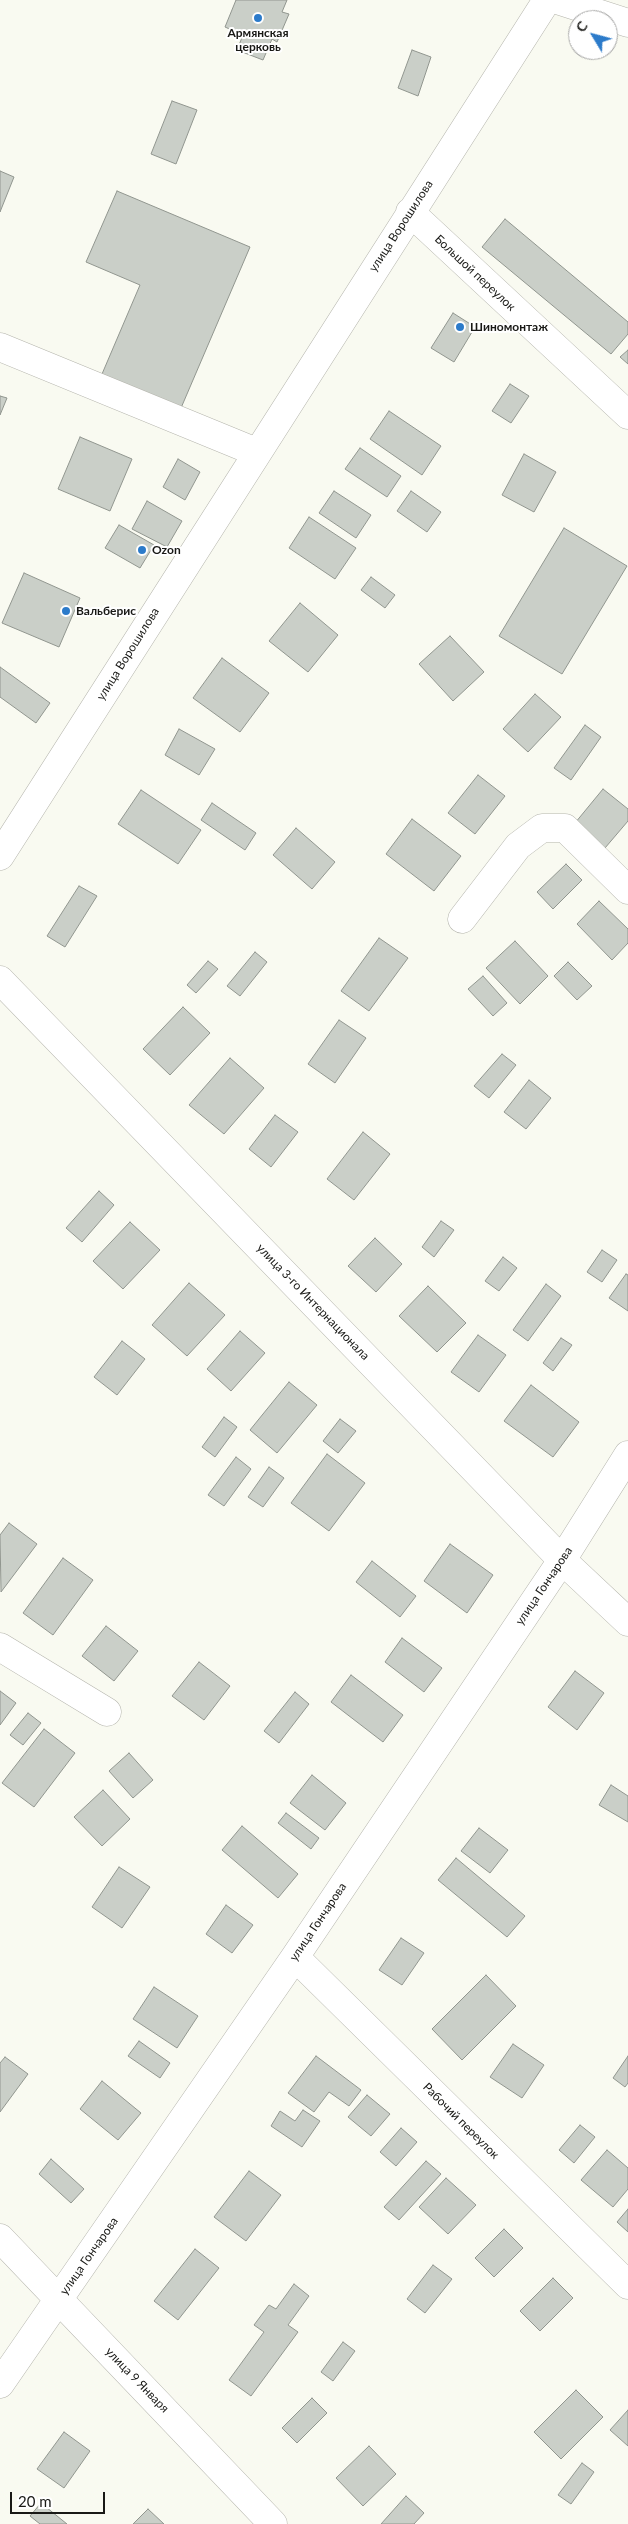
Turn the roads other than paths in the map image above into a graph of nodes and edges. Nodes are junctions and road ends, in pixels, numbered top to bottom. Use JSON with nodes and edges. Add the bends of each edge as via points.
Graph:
{"nodes":[{"id":1,"x":547,"y":0,"type":"edge"},
{"id":2,"x":557,"y":0,"type":"edge"},
{"id":3,"x":628,"y":23,"type":"edge"},
{"id":4,"x":410,"y":212,"type":"junction"},
{"id":5,"x":0,"y":347,"type":"edge"},
{"id":6,"x":628,"y":415,"type":"edge"},
{"id":7,"x":256,"y":452,"type":"junction"},
{"id":8,"x":0,"y":856,"type":"edge"},
{"id":9,"x":628,"y":890,"type":"edge"},
{"id":10,"x":462,"y":919,"type":"dead end"},
{"id":11,"x":0,"y":980,"type":"edge"},
{"id":12,"x":628,"y":1455,"type":"edge"},
{"id":13,"x":562,"y":1560,"type":"junction"},
{"id":14,"x":628,"y":1622,"type":"edge"},
{"id":15,"x":0,"y":1647,"type":"edge"},
{"id":16,"x":107,"y":1712,"type":"dead end"},
{"id":17,"x":295,"y":1957,"type":"junction"},
{"id":18,"x":0,"y":2238,"type":"edge"},
{"id":19,"x":628,"y":2285,"type":"edge"},
{"id":20,"x":59,"y":2299,"type":"junction"},
{"id":21,"x":0,"y":2384,"type":"edge"},
{"id":22,"x":273,"y":2524,"type":"edge"}],
"edges":[{"from":1,"to":4,"type":"street","name":"улица Ворошилова"},
{"from":2,"to":3,"type":"street"},
{"from":4,"to":6,"type":"street","name":"Большой переулок"},
{"from":4,"to":7,"type":"street","name":"улица Ворошилова"},
{"from":5,"to":7,"type":"street"},
{"from":7,"to":8,"type":"street","name":"улица Ворошилова"},
{"from":9,"to":10,"type":"street","via":[[565,828],[542,828],[518,846]]},
{"from":11,"to":13,"type":"street","name":"улица 3-го Интернационала"},
{"from":12,"to":13,"type":"street","name":"улица Гончарова"},
{"from":13,"to":14,"type":"street","name":"улица 3-го Интернационала"},
{"from":13,"to":17,"type":"street","name":"улица Гончарова"},
{"from":15,"to":16,"type":"street"},
{"from":17,"to":19,"type":"street","name":"Рабочий переулок"},
{"from":17,"to":20,"type":"street","name":"улица Гончарова"},
{"from":18,"to":20,"type":"street","name":"улица 9 Января"},
{"from":20,"to":21,"type":"street","name":"улица Гончарова"},
{"from":20,"to":22,"type":"street","name":"улица 9 Января"}]}
